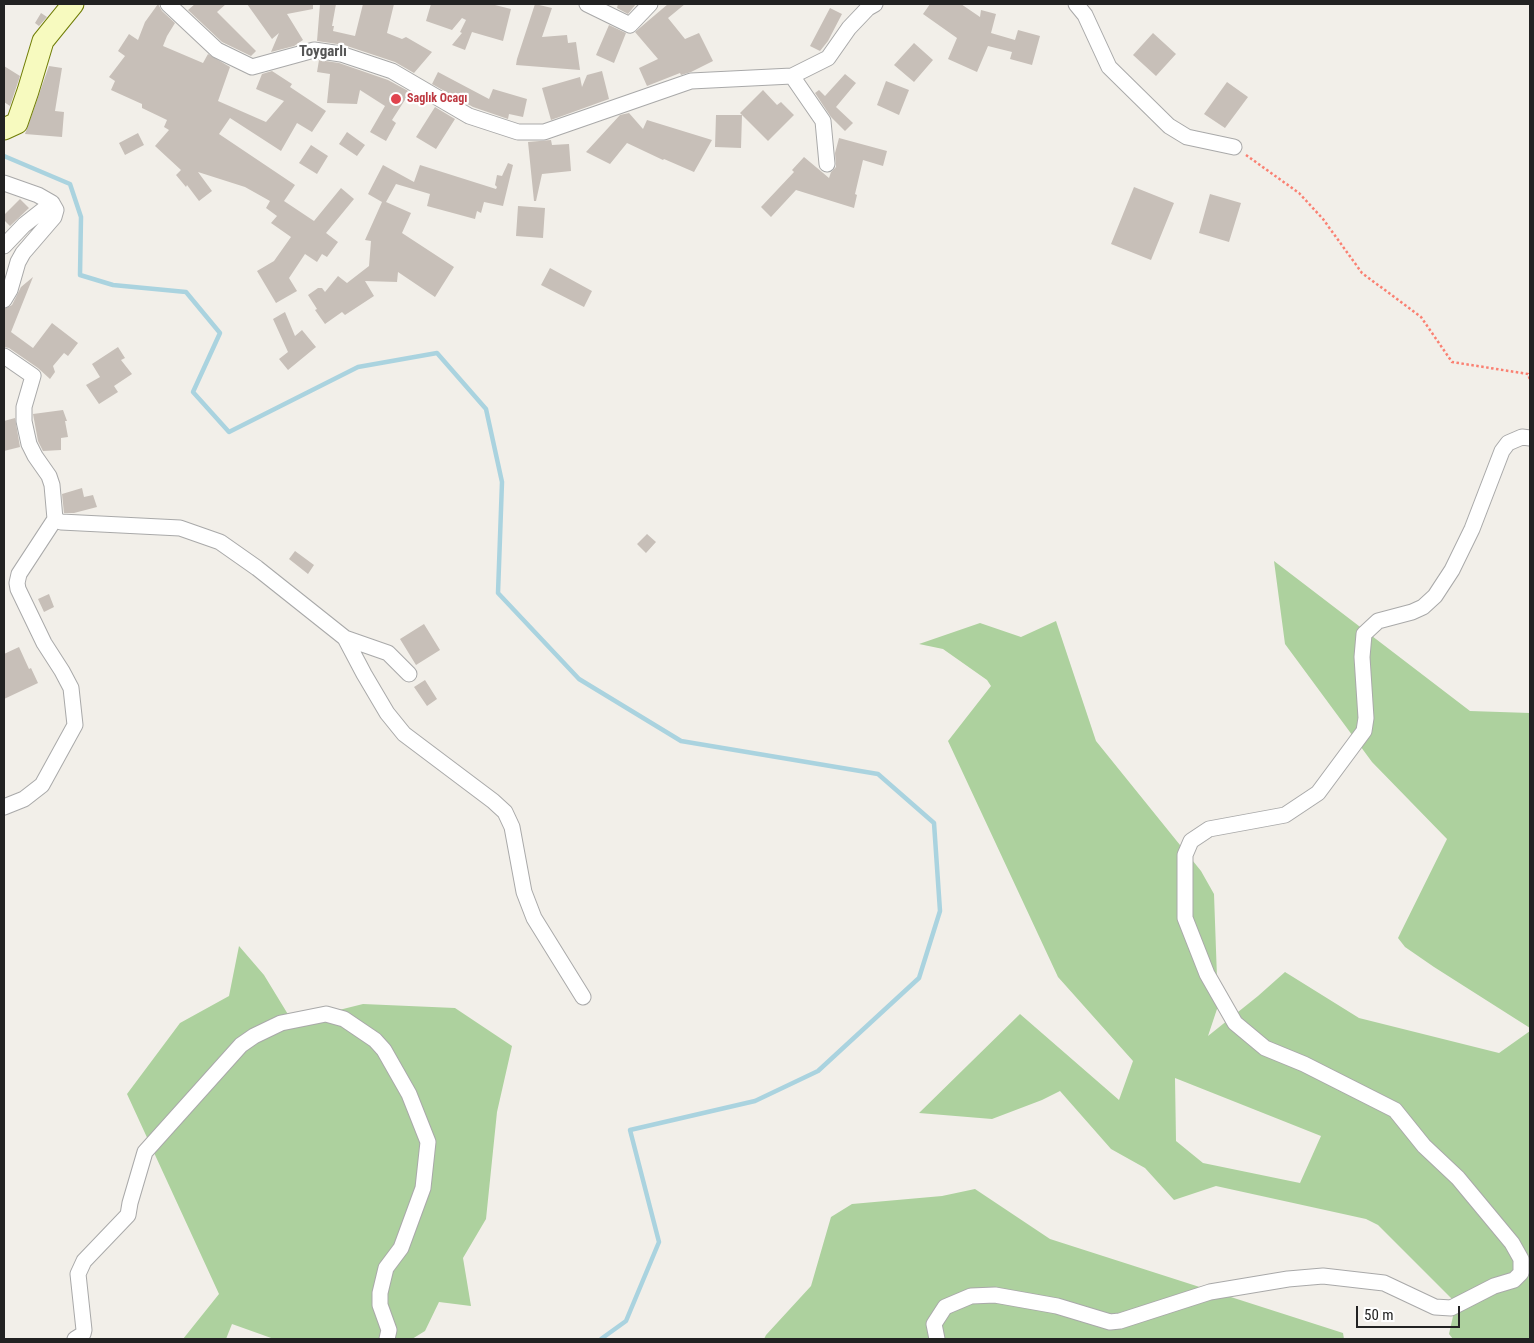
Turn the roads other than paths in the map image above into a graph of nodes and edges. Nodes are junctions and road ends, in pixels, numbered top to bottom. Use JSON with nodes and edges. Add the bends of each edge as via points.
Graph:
{"nodes":[{"id":1,"x":73,"y":4,"type":"edge"},
{"id":2,"x":168,"y":4,"type":"edge"},
{"id":3,"x":587,"y":4,"type":"edge"},
{"id":4,"x":650,"y":4,"type":"edge"},
{"id":5,"x":875,"y":4,"type":"edge"},
{"id":6,"x":1076,"y":4,"type":"edge"},
{"id":7,"x":792,"y":76,"type":"junction"},
{"id":8,"x":4,"y":129,"type":"edge"},
{"id":9,"x":1234,"y":147,"type":"road end"},
{"id":10,"x":828,"y":164,"type":"dead end"},
{"id":11,"x":4,"y":182,"type":"edge"},
{"id":12,"x":52,"y":203,"type":"junction"},
{"id":13,"x":4,"y":246,"type":"edge"},
{"id":14,"x":4,"y":300,"type":"edge"},
{"id":15,"x":4,"y":356,"type":"edge"},
{"id":16,"x":1530,"y":438,"type":"edge"},
{"id":17,"x":55,"y":519,"type":"junction"},
{"id":18,"x":345,"y":638,"type":"junction"},
{"id":19,"x":409,"y":674,"type":"dead end"},
{"id":20,"x":4,"y":807,"type":"edge"},
{"id":21,"x":583,"y":997,"type":"dead end"},
{"id":22,"x":75,"y":1339,"type":"edge"},
{"id":23,"x":387,"y":1339,"type":"edge"},
{"id":24,"x":937,"y":1339,"type":"edge"}],
"edges":[{"from":1,"to":8,"type":"street","via":[[42,41],[17,122]]},
{"from":2,"to":7,"type":"street","via":[[217,50],[252,67],[314,50],[341,54],[392,71],[469,116],[518,132],[544,132],[692,81]]},
{"from":3,"to":4,"type":"street","via":[[630,25]]},
{"from":5,"to":7,"type":"street","via":[[849,28],[828,58]]},
{"from":6,"to":9,"type":"street","via":[[1085,15],[1109,67],[1169,126],[1187,137]]},
{"from":7,"to":10,"type":"street","via":[[823,121]]},
{"from":11,"to":12,"type":"street"},
{"from":12,"to":13,"type":"street"},
{"from":12,"to":14,"type":"street","via":[[56,210],[54,217],[23,253]]},
{"from":15,"to":17,"type":"street","via":[[33,376],[24,407],[24,421],[29,444],[52,485]]},
{"from":16,"to":24,"type":"street","via":[[1522,437],[1508,443],[1502,451],[1472,529],[1435,596],[1412,612],[1378,621],[1364,634],[1364,731],[1318,793],[1285,815],[1209,829],[1191,841],[1185,855],[1185,918],[1207,974],[1235,1023],[1265,1048],[1395,1110],[1512,1243],[1521,1258],[1521,1273],[1514,1280],[1494,1286],[1451,1308],[1435,1307],[1384,1284],[1323,1276],[1210,1292],[1110,1322],[1057,1306],[995,1295],[971,1296],[944,1307],[934,1324]]},
{"from":17,"to":18,"type":"street","via":[[61,522],[180,528],[220,542]]},
{"from":17,"to":20,"type":"street","via":[[19,574],[17,583],[44,643],[70,688],[75,725],[42,785],[24,799]]},
{"from":18,"to":19,"type":"street","via":[[388,653]]},
{"from":18,"to":21,"type":"street","via":[[387,714],[404,734],[506,812],[512,827],[524,892],[534,918]]},
{"from":22,"to":23,"type":"street","via":[[84,1330],[78,1274],[84,1261],[128,1215],[146,1152],[241,1045],[281,1023],[326,1014],[344,1019],[384,1050],[409,1094],[428,1142],[423,1188],[400,1248],[388,1264],[382,1282],[380,1305],[389,1330]]}]}
